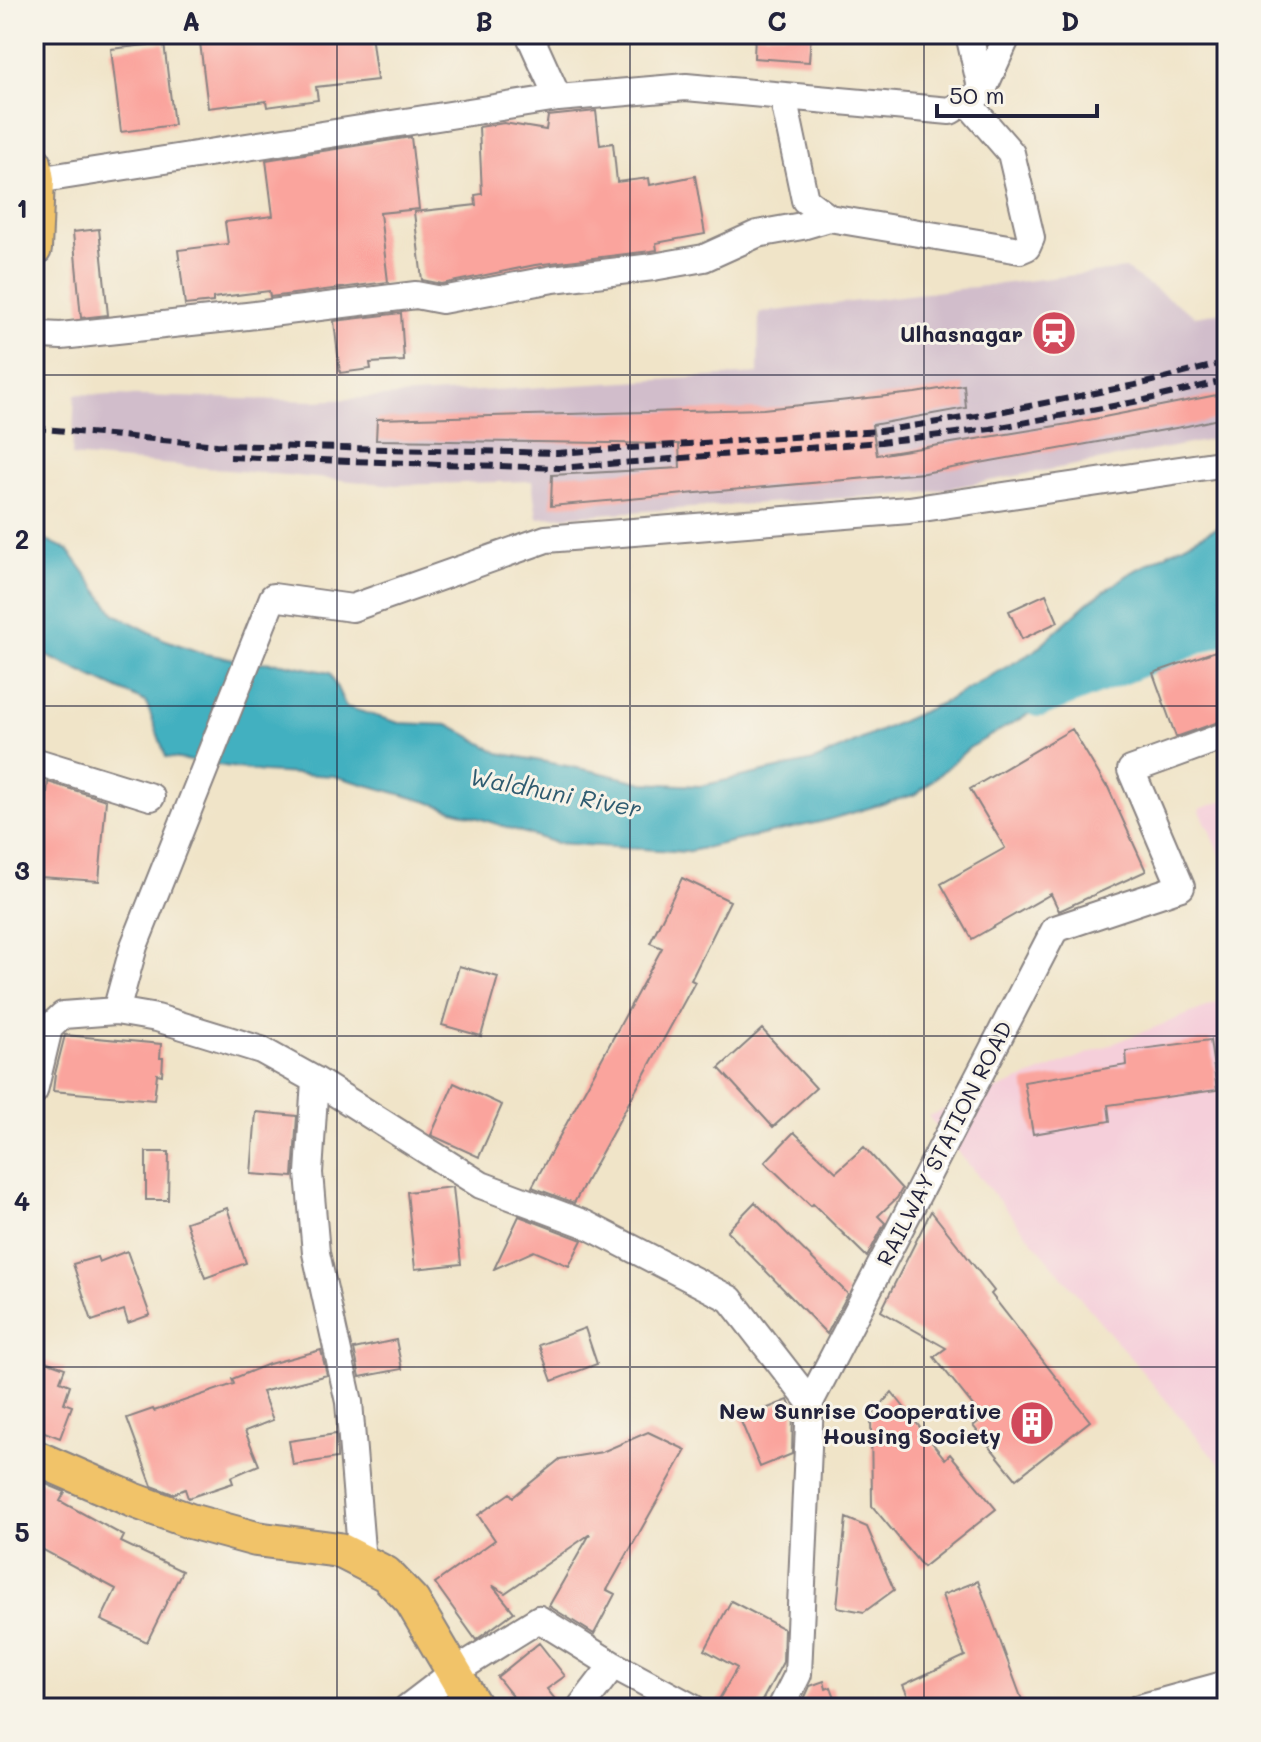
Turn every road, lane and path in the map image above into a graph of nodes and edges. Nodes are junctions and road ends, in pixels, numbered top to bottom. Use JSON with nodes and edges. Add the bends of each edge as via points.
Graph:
{"nodes":[{"id":1,"x":529,"y":34,"type":"edge"},
{"id":2,"x":969,"y":34,"type":"edge"},
{"id":3,"x":1008,"y":34,"type":"edge"},
{"id":4,"x":783,"y":96,"type":"junction"},
{"id":5,"x":974,"y":97,"type":"junction"},
{"id":6,"x":558,"y":98,"type":"junction"},
{"id":7,"x":36,"y":172,"type":"edge"},
{"id":8,"x":829,"y":218,"type":"junction"},
{"id":9,"x":34,"y":249,"type":"edge"},
{"id":10,"x":34,"y":332,"type":"edge"},
{"id":11,"x":1227,"y":463,"type":"edge"},
{"id":12,"x":1227,"y":735,"type":"edge"},
{"id":13,"x":34,"y":761,"type":"edge"},
{"id":14,"x":151,"y":797,"type":"dead end"},
{"id":15,"x":116,"y":1011,"type":"junction"},
{"id":16,"x":315,"y":1080,"type":"junction"},
{"id":17,"x":34,"y":1091,"type":"edge"},
{"id":18,"x":810,"y":1402,"type":"junction"},
{"id":19,"x":34,"y":1457,"type":"edge"},
{"id":20,"x":362,"y":1562,"type":"junction"},
{"id":21,"x":613,"y":1665,"type":"junction"},
{"id":22,"x":454,"y":1672,"type":"junction"},
{"id":23,"x":1219,"y":1693,"type":"edge"},
{"id":24,"x":407,"y":1708,"type":"edge"},
{"id":25,"x":475,"y":1708,"type":"edge"},
{"id":26,"x":580,"y":1708,"type":"edge"},
{"id":27,"x":693,"y":1708,"type":"edge"},
{"id":28,"x":781,"y":1708,"type":"edge"},
{"id":29,"x":1139,"y":1708,"type":"edge"}],
"edges":[{"from":1,"to":6,"type":"street"},
{"from":2,"to":5,"type":"street"},
{"from":3,"to":5,"type":"street"},
{"from":4,"to":5,"type":"street","via":[[950,111]]},
{"from":4,"to":6,"type":"street","via":[[686,87]]},
{"from":4,"to":8,"type":"street","via":[[805,200]]},
{"from":5,"to":8,"type":"street","via":[[1011,153],[1031,238],[1027,247]]},
{"from":6,"to":7,"type":"street"},
{"from":7,"to":9,"type":"main road"},
{"from":8,"to":10,"type":"street","via":[[757,234],[704,258],[442,300],[416,295],[77,335]]},
{"from":11,"to":15,"type":"street","via":[[909,510],[546,539],[352,608],[273,597],[134,946]]},
{"from":12,"to":18,"type":"street","name":"RAILWAY STATION ROAD","via":[[1131,770],[1181,887],[1055,929]]},
{"from":13,"to":14,"type":"street"},
{"from":15,"to":16,"type":"street","via":[[261,1050]]},
{"from":15,"to":17,"type":"street","via":[[63,1015],[49,1028]]},
{"from":16,"to":18,"type":"street","via":[[481,1185],[585,1224],[730,1299]]},
{"from":16,"to":20,"type":"street","via":[[309,1173],[316,1253],[349,1402]]},
{"from":18,"to":28,"type":"street","name":"RAILWAY STATION ROAD","via":[[798,1674]]},
{"from":19,"to":20,"type":"main road","via":[[190,1521],[256,1539],[339,1550]]},
{"from":20,"to":22,"type":"main road","via":[[386,1574],[412,1601]]},
{"from":21,"to":22,"type":"street","via":[[539,1619]]},
{"from":21,"to":26,"type":"street"},
{"from":21,"to":27,"type":"street"},
{"from":22,"to":24,"type":"street"},
{"from":22,"to":25,"type":"main road"},
{"from":23,"to":29,"type":"street"}]}
